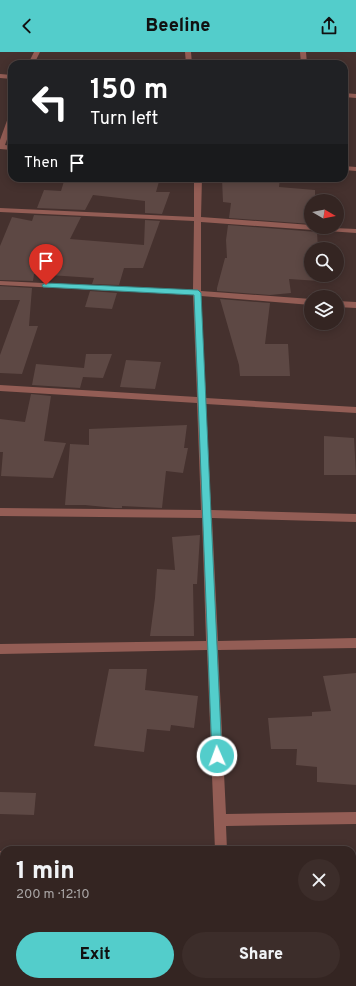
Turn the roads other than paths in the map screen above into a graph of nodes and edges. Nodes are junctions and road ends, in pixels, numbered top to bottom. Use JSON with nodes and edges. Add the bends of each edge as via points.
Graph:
{"nodes":[{"id":1,"x":8,"y":126,"type":"edge"},
{"id":2,"x":0,"y":147,"type":"edge"},
{"id":3,"x":198,"y":182,"type":"edge"},
{"id":4,"x":0,"y":210,"type":"edge"},
{"id":5,"x":196,"y":219,"type":"junction"},
{"id":6,"x":356,"y":231,"type":"edge"},
{"id":7,"x":0,"y":283,"type":"edge"},
{"id":8,"x":198,"y":293,"type":"junction"},
{"id":9,"x":304,"y":301,"type":"edge"},
{"id":10,"x":344,"y":304,"type":"edge"},
{"id":11,"x":356,"y":305,"type":"edge"},
{"id":12,"x":0,"y":388,"type":"edge"},
{"id":13,"x":203,"y":401,"type":"junction"},
{"id":14,"x":356,"y":410,"type":"edge"},
{"id":15,"x":0,"y":512,"type":"edge"},
{"id":16,"x":207,"y":514,"type":"junction"},
{"id":17,"x":356,"y":518,"type":"edge"},
{"id":18,"x":356,"y":642,"type":"edge"},
{"id":19,"x":213,"y":644,"type":"junction"},
{"id":20,"x":0,"y":649,"type":"edge"},
{"id":21,"x":356,"y":818,"type":"edge"},
{"id":22,"x":219,"y":820,"type":"junction"},
{"id":23,"x":220,"y":846,"type":"edge"}],
"edges":[{"from":1,"to":2,"type":"street"},
{"from":3,"to":5,"type":"street"},
{"from":4,"to":5,"type":"street"},
{"from":5,"to":6,"type":"street"},
{"from":5,"to":8,"type":"street"},
{"from":7,"to":8,"type":"street"},
{"from":8,"to":9,"type":"street"},
{"from":8,"to":13,"type":"street"},
{"from":10,"to":11,"type":"street"},
{"from":12,"to":13,"type":"street"},
{"from":13,"to":14,"type":"street"},
{"from":13,"to":16,"type":"street"},
{"from":15,"to":16,"type":"street"},
{"from":16,"to":17,"type":"street"},
{"from":16,"to":19,"type":"street"},
{"from":18,"to":19,"type":"street"},
{"from":19,"to":20,"type":"street"},
{"from":19,"to":22,"type":"street"},
{"from":21,"to":22,"type":"street"},
{"from":22,"to":23,"type":"street"}]}
